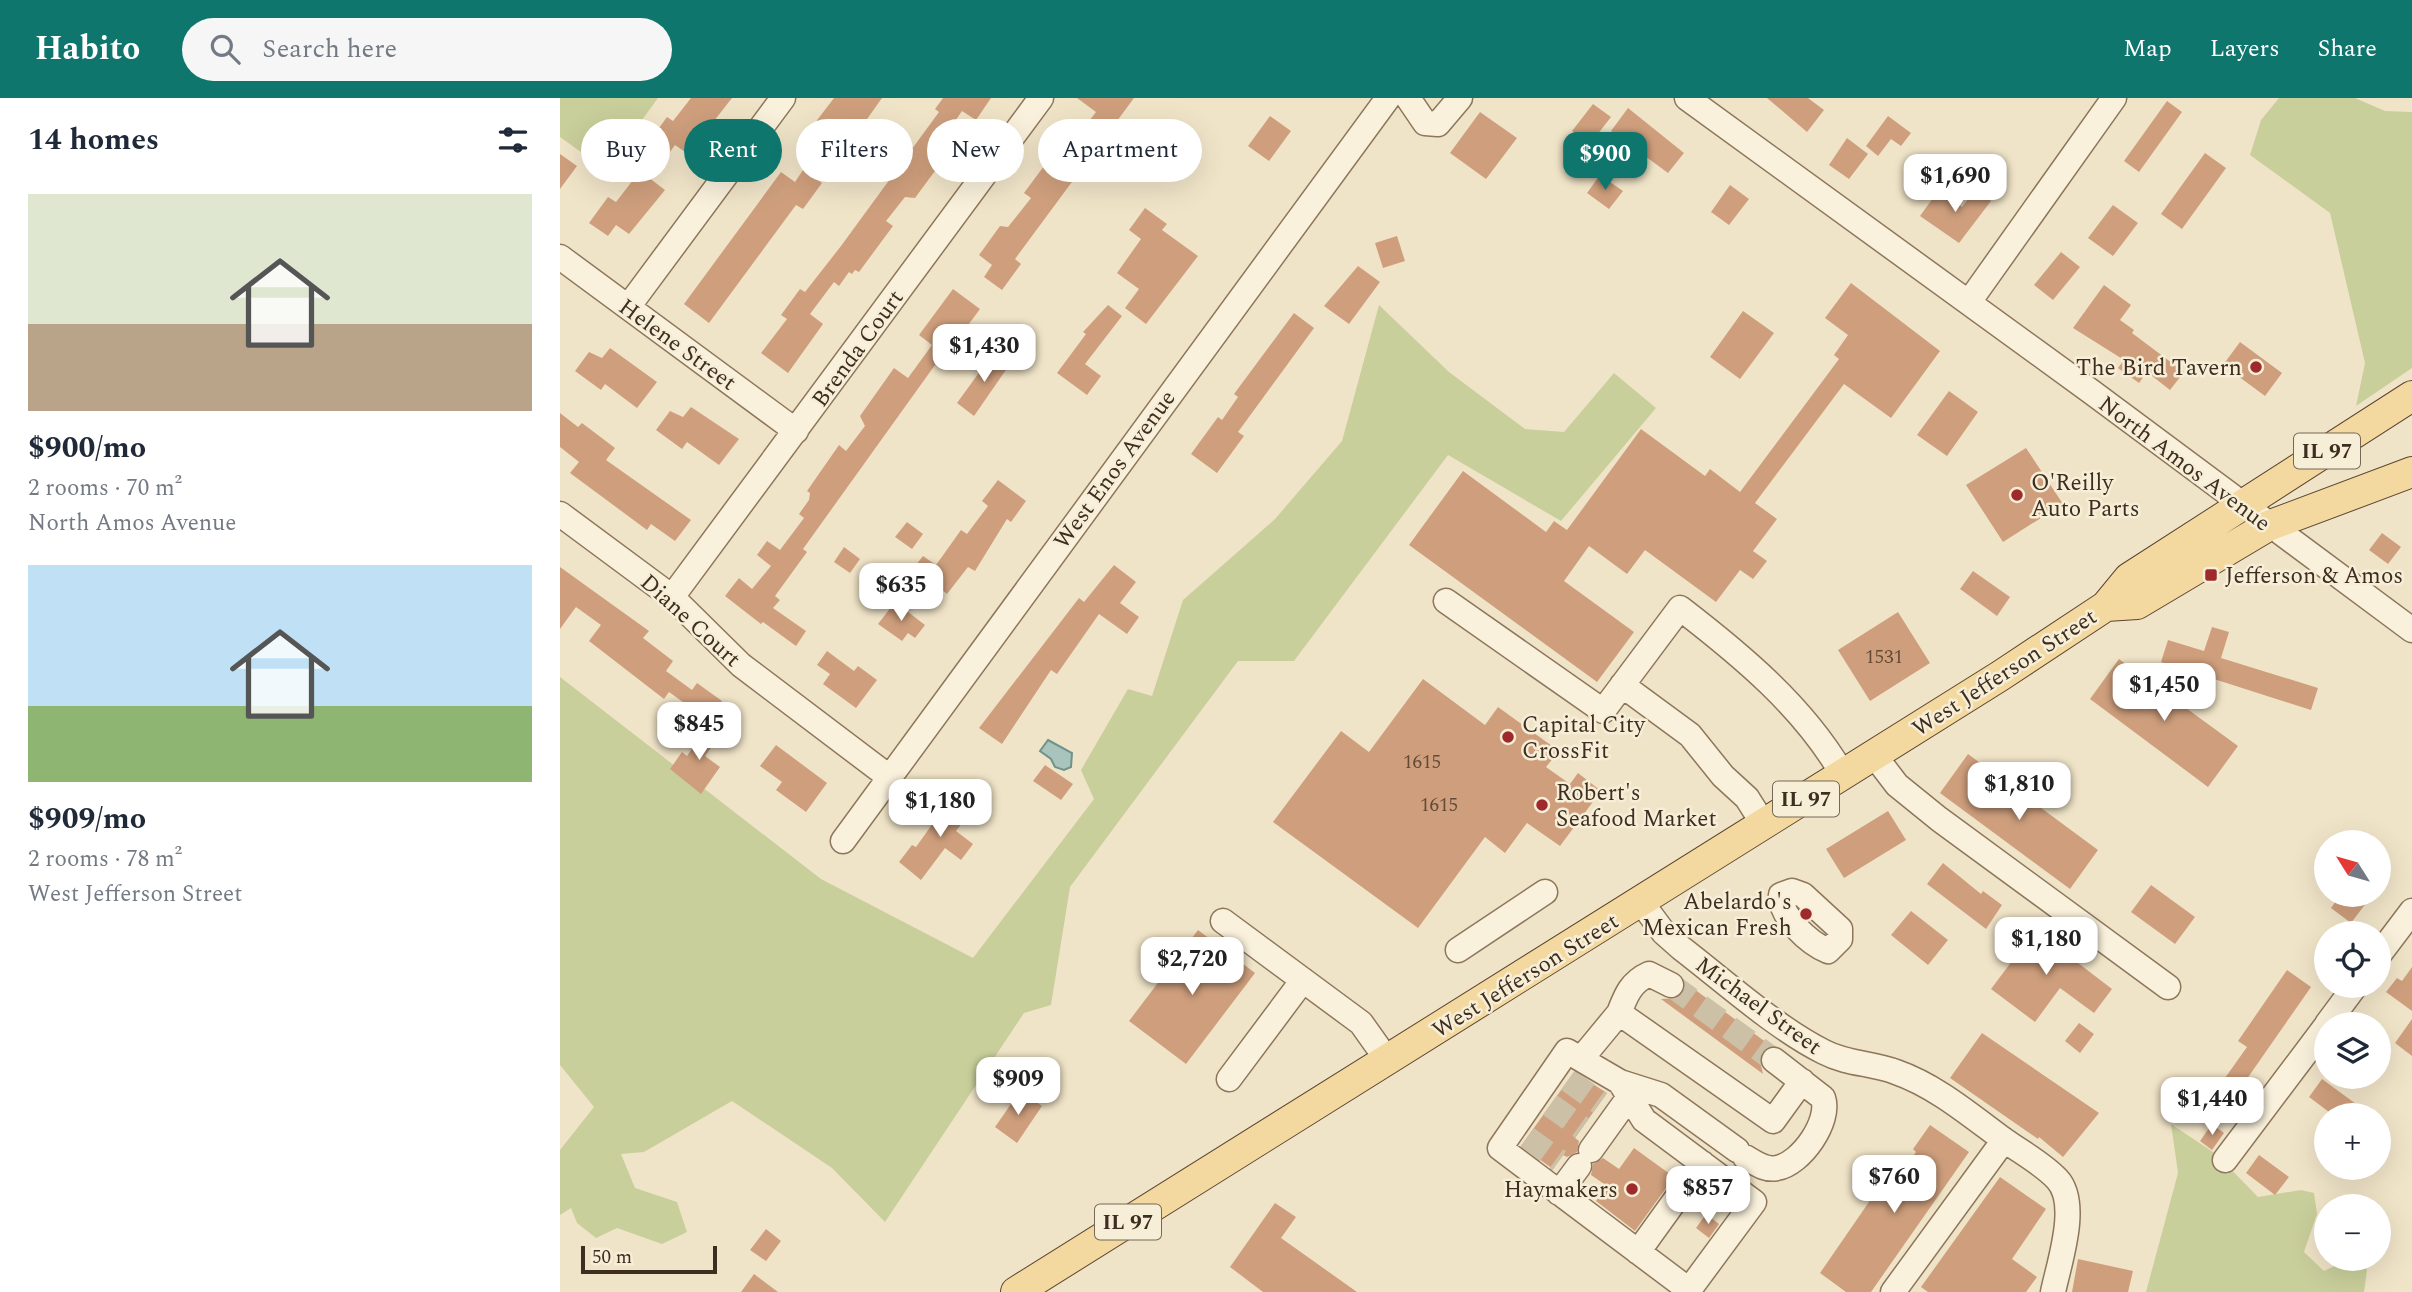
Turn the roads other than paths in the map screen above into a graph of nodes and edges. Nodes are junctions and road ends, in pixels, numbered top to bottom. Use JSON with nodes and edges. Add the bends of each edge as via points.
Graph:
{"nodes":[{"id":1,"x":783,"y":98,"type":"edge"},
{"id":2,"x":1041,"y":98,"type":"edge"},
{"id":3,"x":1388,"y":98,"type":"edge"},
{"id":4,"x":1408,"y":98,"type":"edge"},
{"id":5,"x":1460,"y":98,"type":"edge"},
{"id":6,"x":1687,"y":98,"type":"edge"},
{"id":7,"x":2114,"y":98,"type":"edge"},
{"id":8,"x":560,"y":257,"type":"edge"},
{"id":9,"x":1969,"y":302,"type":"junction"},
{"id":10,"x":628,"y":307,"type":"junction"},
{"id":11,"x":2412,"y":396,"type":"edge"},
{"id":12,"x":796,"y":431,"type":"junction"},
{"id":13,"x":2412,"y":472,"type":"edge"},
{"id":14,"x":2241,"y":506,"type":"junction"},
{"id":15,"x":560,"y":514,"type":"edge"},
{"id":16,"x":2268,"y":526,"type":"junction"},
{"id":17,"x":672,"y":597,"type":"junction"},
{"id":18,"x":1446,"y":601,"type":"dead end"},
{"id":19,"x":2106,"y":606,"type":"junction"},
{"id":20,"x":2412,"y":630,"type":"edge"},
{"id":21,"x":1622,"y":685,"type":"junction"},
{"id":22,"x":1874,"y":755,"type":"junction"},
{"id":23,"x":1843,"y":775,"type":"junction"},
{"id":24,"x":889,"y":777,"type":"junction"},
{"id":25,"x":1765,"y":825,"type":"junction"},
{"id":26,"x":843,"y":841,"type":"dead end"},
{"id":27,"x":1545,"y":892,"type":"dead end"},
{"id":28,"x":1641,"y":902,"type":"junction"},
{"id":29,"x":2412,"y":911,"type":"edge"},
{"id":30,"x":1223,"y":921,"type":"dead end"},
{"id":31,"x":2391,"y":939,"type":"edge"},
{"id":32,"x":1458,"y":950,"type":"dead end"},
{"id":33,"x":1303,"y":980,"type":"junction"},
{"id":34,"x":1671,"y":985,"type":"tunnel mouth"},
{"id":35,"x":2168,"y":987,"type":"dead end"},
{"id":36,"x":1619,"y":1013,"type":"junction"},
{"id":37,"x":2314,"y":1041,"type":"edge"},
{"id":38,"x":1581,"y":1059,"type":"junction"},
{"id":39,"x":1388,"y":1060,"type":"junction"},
{"id":40,"x":1774,"y":1060,"type":"tunnel mouth"},
{"id":41,"x":1229,"y":1079,"type":"dead end"},
{"id":42,"x":1802,"y":1081,"type":"junction"},
{"id":43,"x":1616,"y":1099,"type":"junction"},
{"id":44,"x":2004,"y":1140,"type":"junction"},
{"id":45,"x":2225,"y":1160,"type":"dead end"},
{"id":46,"x":1702,"y":1163,"type":"junction"},
{"id":47,"x":1559,"y":1193,"type":"junction"},
{"id":48,"x":1638,"y":1252,"type":"junction"},
{"id":49,"x":1016,"y":1292,"type":"edge"},
{"id":50,"x":1893,"y":1292,"type":"edge"},
{"id":51,"x":2053,"y":1292,"type":"edge"}],
"edges":[{"from":1,"to":10,"type":"street"},
{"from":2,"to":12,"type":"street","name":"Brenda Court"},
{"from":3,"to":24,"type":"street","name":"West Enos Avenue"},
{"from":4,"to":5,"type":"street","via":[[1425,123],[1438,124]]},
{"from":6,"to":9,"type":"street","name":"North Amos Avenue"},
{"from":7,"to":9,"type":"street"},
{"from":8,"to":10,"type":"street","name":"Helene Street"},
{"from":9,"to":14,"type":"street","name":"North Amos Avenue"},
{"from":10,"to":12,"type":"street","name":"Helene Street"},
{"from":11,"to":14,"type":"main road","name":"West Jefferson Street","number":"IL 97"},
{"from":12,"to":17,"type":"street","name":"Brenda Court"},
{"from":13,"to":16,"type":"main road","number":"IL 97"},
{"from":14,"to":16,"type":"street","name":"North Amos Avenue"},
{"from":14,"to":19,"type":"main road","name":"West Jefferson Street","number":"IL 97","via":[[2129,578]]},
{"from":15,"to":17,"type":"street","name":"Diane Court"},
{"from":16,"to":19,"type":"main road","number":"IL 97","via":[[2137,604]]},
{"from":16,"to":20,"type":"street","name":"North Amos Avenue"},
{"from":17,"to":24,"type":"street","name":"Diane Court","via":[[741,665]]},
{"from":18,"to":21,"type":"street","via":[[1603,711]]},
{"from":19,"to":22,"type":"main road","name":"West Jefferson Street","number":"IL 97"},
{"from":21,"to":23,"type":"street","via":[[1680,608],[1738,652],[1779,694],[1827,748]]},
{"from":21,"to":25,"type":"street","via":[[1690,735]]},
{"from":22,"to":23,"type":"main road","name":"West Jefferson Street","number":"IL 97"},
{"from":22,"to":35,"type":"street","via":[[1897,785],[1939,819]]},
{"from":23,"to":25,"type":"main road","name":"West Jefferson Street","number":"IL 97"},
{"from":24,"to":26,"type":"street","name":"West Enos Avenue"},
{"from":25,"to":28,"type":"main road","name":"West Jefferson Street","number":"IL 97"},
{"from":27,"to":32,"type":"street"},
{"from":28,"to":39,"type":"main road","name":"West Jefferson Street","number":"IL 97"},
{"from":28,"to":44,"type":"street","name":"Michael Street","via":[[1681,948],[1805,1041],[1843,1061],[1910,1078]]},
{"from":29,"to":31,"type":"street"},
{"from":30,"to":33,"type":"street"},
{"from":33,"to":39,"type":"street","via":[[1361,1023]]},
{"from":33,"to":41,"type":"street"},
{"from":34,"to":36,"type":"street","via":[[1649,974],[1639,978]]},
{"from":36,"to":38,"type":"street"},
{"from":36,"to":42,"type":"street","via":[[1773,1121]]},
{"from":37,"to":45,"type":"street"},
{"from":38,"to":43,"type":"street"},
{"from":38,"to":47,"type":"street","via":[[1567,1051],[1561,1075],[1520,1133],[1500,1148]]},
{"from":39,"to":49,"type":"main road","name":"West Jefferson Street","number":"IL 97"},
{"from":40,"to":42,"type":"street"},
{"from":42,"to":43,"type":"street","via":[[1823,1098],[1823,1120],[1794,1160],[1776,1169],[1761,1167],[1661,1095]]},
{"from":43,"to":46,"type":"street"},
{"from":43,"to":47,"type":"street"},
{"from":44,"to":50,"type":"street"},
{"from":44,"to":51,"type":"street","name":"Michael Street","via":[[2058,1180],[2065,1191],[2068,1217]]},
{"from":46,"to":48,"type":"street"},
{"from":46,"to":48,"type":"street","via":[[1754,1202],[1689,1290]]},
{"from":47,"to":48,"type":"street"}]}
